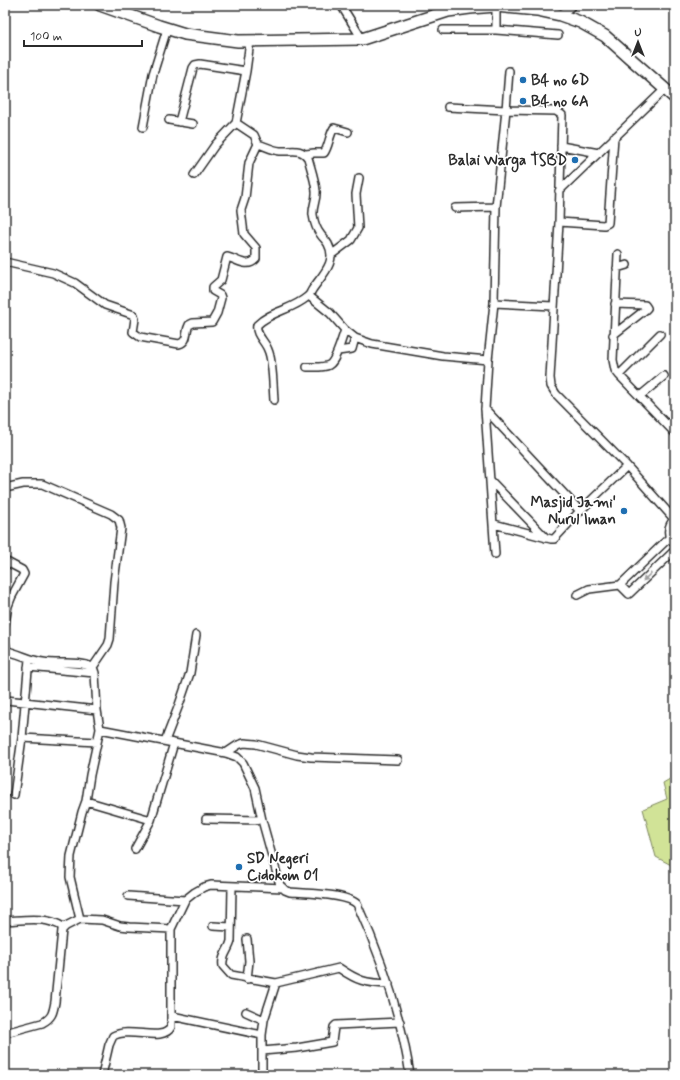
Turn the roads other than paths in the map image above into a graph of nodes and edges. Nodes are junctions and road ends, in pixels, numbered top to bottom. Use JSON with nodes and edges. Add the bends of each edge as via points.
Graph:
{"nodes":[{"id":1,"x":100,"y":5,"type":"edge"},
{"id":2,"x":341,"y":5,"type":"edge"},
{"id":3,"x":574,"y":5,"type":"edge"},
{"id":4,"x":496,"y":6,"type":"junction"},
{"id":5,"x":448,"y":8,"type":"edge"},
{"id":6,"x":560,"y":15,"type":"junction"},
{"id":7,"x":167,"y":29,"type":"junction"},
{"id":8,"x":443,"y":30,"type":"dead end"},
{"id":9,"x":496,"y":30,"type":"junction"},
{"id":10,"x":558,"y":35,"type":"dead end"},
{"id":11,"x":362,"y":40,"type":"junction"},
{"id":12,"x":250,"y":41,"type":"junction"},
{"id":13,"x":246,"y":71,"type":"junction"},
{"id":14,"x":509,"y":71,"type":"dead end"},
{"id":15,"x":664,"y":89,"type":"junction"},
{"id":16,"x":675,"y":98,"type":"edge"},
{"id":17,"x":448,"y":107,"type":"dead end"},
{"id":18,"x":506,"y":110,"type":"junction"},
{"id":19,"x":169,"y":120,"type":"dead end"},
{"id":20,"x":179,"y":122,"type":"junction"},
{"id":21,"x":236,"y":123,"type":"junction"},
{"id":22,"x":193,"y":124,"type":"dead end"},
{"id":23,"x":143,"y":127,"type":"dead end"},
{"id":24,"x":348,"y":132,"type":"dead end"},
{"id":25,"x":614,"y":137,"type":"junction"},
{"id":26,"x":258,"y":144,"type":"junction"},
{"id":27,"x":561,"y":146,"type":"junction"},
{"id":28,"x":599,"y":153,"type":"junction"},
{"id":29,"x":306,"y":154,"type":"junction"},
{"id":30,"x":194,"y":175,"type":"dead end"},
{"id":31,"x":359,"y":178,"type":"dead end"},
{"id":32,"x":559,"y":191,"type":"junction"},
{"id":33,"x":496,"y":207,"type":"junction"},
{"id":34,"x":455,"y":208,"type":"dead end"},
{"id":35,"x":559,"y":222,"type":"junction"},
{"id":36,"x":618,"y":254,"type":"dead end"},
{"id":37,"x":330,"y":255,"type":"junction"},
{"id":38,"x":5,"y":262,"type":"edge"},
{"id":39,"x":628,"y":265,"type":"dead end"},
{"id":40,"x":617,"y":268,"type":"junction"},
{"id":41,"x":309,"y":296,"type":"junction"},
{"id":42,"x":494,"y":302,"type":"junction"},
{"id":43,"x":615,"y":304,"type":"junction"},
{"id":44,"x":553,"y":306,"type":"junction"},
{"id":45,"x":346,"y":330,"type":"junction"},
{"id":46,"x":660,"y":334,"type":"dead end"},
{"id":47,"x":613,"y":335,"type":"junction"},
{"id":48,"x":355,"y":338,"type":"junction"},
{"id":49,"x":338,"y":351,"type":"junction"},
{"id":50,"x":488,"y":360,"type":"junction"},
{"id":51,"x":307,"y":367,"type":"dead end"},
{"id":52,"x":619,"y":374,"type":"junction"},
{"id":53,"x":664,"y":376,"type":"dead end"},
{"id":54,"x":640,"y":396,"type":"junction"},
{"id":55,"x":274,"y":400,"type":"dead end"},
{"id":56,"x":485,"y":409,"type":"junction"},
{"id":57,"x":675,"y":418,"type":"edge"},
{"id":58,"x":668,"y":425,"type":"junction"},
{"id":59,"x":675,"y":433,"type":"edge"},
{"id":60,"x":627,"y":466,"type":"junction"},
{"id":61,"x":491,"y":481,"type":"junction"},
{"id":62,"x":5,"y":488,"type":"edge"},
{"id":63,"x":580,"y":511,"type":"junction"},
{"id":64,"x":674,"y":519,"type":"edge"},
{"id":65,"x":494,"y":524,"type":"junction"},
{"id":66,"x":670,"y":537,"type":"junction"},
{"id":67,"x":546,"y":538,"type":"junction"},
{"id":68,"x":675,"y":544,"type":"edge"},
{"id":69,"x":675,"y":550,"type":"edge"},
{"id":70,"x":495,"y":554,"type":"dead end"},
{"id":71,"x":5,"y":561,"type":"edge"},
{"id":72,"x":620,"y":585,"type":"junction"},
{"id":73,"x":578,"y":595,"type":"dead end"},
{"id":74,"x":5,"y":624,"type":"edge"},
{"id":75,"x":196,"y":635,"type":"dead end"},
{"id":76,"x":5,"y":642,"type":"edge"},
{"id":77,"x":6,"y":652,"type":"edge"},
{"id":78,"x":29,"y":659,"type":"junction"},
{"id":79,"x":28,"y":667,"type":"junction"},
{"id":80,"x":94,"y":670,"type":"junction"},
{"id":81,"x":6,"y":700,"type":"edge"},
{"id":82,"x":24,"y":702,"type":"junction"},
{"id":83,"x":97,"y":710,"type":"junction"},
{"id":84,"x":100,"y":730,"type":"junction"},
{"id":85,"x":22,"y":738,"type":"junction"},
{"id":86,"x":165,"y":741,"type":"junction"},
{"id":87,"x":97,"y":742,"type":"junction"},
{"id":88,"x":174,"y":743,"type":"junction"},
{"id":89,"x":226,"y":753,"type":"junction"},
{"id":90,"x":398,"y":760,"type":"dead end"},
{"id":91,"x":14,"y":795,"type":"dead end"},
{"id":92,"x":86,"y":801,"type":"junction"},
{"id":93,"x":206,"y":819,"type":"dead end"},
{"id":94,"x":151,"y":820,"type":"junction"},
{"id":95,"x":262,"y":820,"type":"junction"},
{"id":96,"x":135,"y":849,"type":"dead end"},
{"id":97,"x":232,"y":886,"type":"junction"},
{"id":98,"x":283,"y":888,"type":"junction"},
{"id":99,"x":128,"y":896,"type":"dead end"},
{"id":100,"x":185,"y":900,"type":"junction"},
{"id":101,"x":80,"y":919,"type":"junction"},
{"id":102,"x":5,"y":921,"type":"edge"},
{"id":103,"x":213,"y":926,"type":"dead end"},
{"id":104,"x":63,"y":927,"type":"junction"},
{"id":105,"x":231,"y":927,"type":"junction"},
{"id":106,"x":171,"y":928,"type":"junction"},
{"id":107,"x":247,"y":939,"type":"dead end"},
{"id":108,"x":247,"y":979,"type":"junction"},
{"id":109,"x":276,"y":983,"type":"junction"},
{"id":110,"x":389,"y":984,"type":"junction"},
{"id":111,"x":246,"y":1012,"type":"dead end"},
{"id":112,"x":172,"y":1016,"type":"junction"},
{"id":113,"x":264,"y":1020,"type":"junction"},
{"id":114,"x":400,"y":1022,"type":"junction"},
{"id":115,"x":5,"y":1033,"type":"edge"},
{"id":116,"x":262,"y":1035,"type":"junction"},
{"id":117,"x":262,"y":1051,"type":"junction"},
{"id":118,"x":102,"y":1075,"type":"edge"},
{"id":119,"x":262,"y":1075,"type":"edge"},
{"id":120,"x":410,"y":1075,"type":"edge"}],
"edges":[{"from":1,"to":7,"type":"main road"},
{"from":2,"to":11,"type":"street"},
{"from":3,"to":6,"type":"street"},
{"from":4,"to":5,"type":"main road"},
{"from":4,"to":6,"type":"main road"},
{"from":4,"to":9,"type":"street"},
{"from":5,"to":11,"type":"main road"},
{"from":6,"to":15,"type":"main road","via":[[580,22],[605,36]]},
{"from":7,"to":12,"type":"main road","via":[[203,37]]},
{"from":7,"to":23,"type":"street","via":[[153,74]]},
{"from":8,"to":9,"type":"street"},
{"from":9,"to":10,"type":"street"},
{"from":11,"to":12,"type":"main road"},
{"from":12,"to":13,"type":"street"},
{"from":13,"to":20,"type":"street","via":[[195,65]]},
{"from":13,"to":21,"type":"street"},
{"from":14,"to":18,"type":"street"},
{"from":15,"to":16,"type":"main road"},
{"from":15,"to":25,"type":"street"},
{"from":17,"to":18,"type":"street"},
{"from":18,"to":27,"type":"street","via":[[556,111],[561,114]]},
{"from":18,"to":33,"type":"street"},
{"from":19,"to":20,"type":"street"},
{"from":20,"to":22,"type":"street"},
{"from":21,"to":26,"type":"street","via":[[254,135]]},
{"from":21,"to":30,"type":"street","via":[[215,145]]},
{"from":24,"to":29,"type":"street","via":[[334,128],[324,153]]},
{"from":25,"to":28,"type":"street"},
{"from":25,"to":35,"type":"street","via":[[608,223],[604,226]]},
{"from":26,"to":29,"type":"street","via":[[278,150],[298,150]]},
{"from":26,"to":38,"type":"street","via":[[249,163],[246,195],[241,210],[244,234],[256,248],[256,259],[252,263],[245,263],[227,257],[222,280],[213,287],[213,291],[221,298],[216,316],[212,322],[189,325],[183,343],[140,337],[133,332],[134,315],[105,305],[75,283],[53,273]]},
{"from":27,"to":28,"type":"street"},
{"from":27,"to":32,"type":"street"},
{"from":28,"to":32,"type":"street"},
{"from":29,"to":37,"type":"street","via":[[316,192],[313,210],[315,226],[328,243]]},
{"from":31,"to":37,"type":"street","via":[[356,194],[358,228],[351,240]]},
{"from":32,"to":35,"type":"street"},
{"from":33,"to":34,"type":"street"},
{"from":33,"to":42,"type":"street"},
{"from":35,"to":44,"type":"street"},
{"from":36,"to":40,"type":"street"},
{"from":37,"to":41,"type":"street","via":[[325,274]]},
{"from":39,"to":40,"type":"street"},
{"from":40,"to":43,"type":"street"},
{"from":41,"to":45,"type":"street"},
{"from":41,"to":55,"type":"street","via":[[268,316],[257,325],[258,333],[270,356]]},
{"from":42,"to":44,"type":"street"},
{"from":42,"to":50,"type":"street"},
{"from":43,"to":47,"type":"street"},
{"from":43,"to":47,"type":"street","via":[[645,304],[647,308]]},
{"from":44,"to":60,"type":"street","via":[[551,386]]},
{"from":45,"to":48,"type":"street"},
{"from":45,"to":49,"type":"street"},
{"from":46,"to":52,"type":"street"},
{"from":47,"to":52,"type":"street","via":[[613,363]]},
{"from":48,"to":49,"type":"street","via":[[352,349]]},
{"from":48,"to":50,"type":"street","via":[[396,349]]},
{"from":49,"to":51,"type":"street","via":[[328,366]]},
{"from":50,"to":56,"type":"street"},
{"from":52,"to":54,"type":"street"},
{"from":53,"to":54,"type":"street"},
{"from":54,"to":58,"type":"street"},
{"from":56,"to":61,"type":"street"},
{"from":56,"to":63,"type":"street"},
{"from":57,"to":58,"type":"street"},
{"from":58,"to":59,"type":"street"},
{"from":60,"to":63,"type":"street"},
{"from":60,"to":64,"type":"street"},
{"from":61,"to":65,"type":"street"},
{"from":61,"to":67,"type":"street"},
{"from":62,"to":80,"type":"street","via":[[23,484],[42,484],[120,520],[110,639]]},
{"from":63,"to":67,"type":"street","via":[[554,539]]},
{"from":64,"to":66,"type":"street","via":[[668,531]]},
{"from":65,"to":67,"type":"street"},
{"from":65,"to":70,"type":"street"},
{"from":66,"to":68,"type":"street"},
{"from":66,"to":72,"type":"street"},
{"from":69,"to":72,"type":"street","one_way":true,"via":[[631,593],[628,594]]},
{"from":71,"to":74,"type":"street","via":[[22,570],[24,574],[12,596]]},
{"from":72,"to":73,"type":"street","via":[[589,589]]},
{"from":75,"to":86,"type":"street","via":[[190,673]]},
{"from":76,"to":77,"type":"street"},
{"from":77,"to":78,"type":"street"},
{"from":78,"to":79,"type":"street"},
{"from":78,"to":80,"type":"street","via":[[83,664]]},
{"from":79,"to":80,"type":"street"},
{"from":79,"to":82,"type":"street"},
{"from":80,"to":83,"type":"street"},
{"from":81,"to":82,"type":"street"},
{"from":82,"to":83,"type":"street"},
{"from":82,"to":85,"type":"street"},
{"from":83,"to":84,"type":"street"},
{"from":84,"to":86,"type":"street"},
{"from":84,"to":87,"type":"street"},
{"from":85,"to":87,"type":"street"},
{"from":85,"to":91,"type":"street"},
{"from":86,"to":88,"type":"street"},
{"from":87,"to":92,"type":"street"},
{"from":88,"to":89,"type":"street"},
{"from":88,"to":94,"type":"street"},
{"from":89,"to":90,"type":"street","via":[[244,743],[311,757]]},
{"from":89,"to":95,"type":"street","via":[[239,759],[245,767],[255,788]]},
{"from":92,"to":94,"type":"street"},
{"from":92,"to":101,"type":"street","via":[[70,865],[70,878]]},
{"from":93,"to":95,"type":"street"},
{"from":94,"to":96,"type":"street"},
{"from":95,"to":98,"type":"street","via":[[278,881]]},
{"from":97,"to":98,"type":"street"},
{"from":97,"to":100,"type":"street","via":[[204,887]]},
{"from":97,"to":105,"type":"street"},
{"from":98,"to":110,"type":"street","via":[[290,892],[337,896],[355,901]]},
{"from":99,"to":100,"type":"street"},
{"from":100,"to":106,"type":"street"},
{"from":101,"to":104,"type":"street"},
{"from":101,"to":106,"type":"street","via":[[102,920],[129,927]]},
{"from":102,"to":104,"type":"street","via":[[48,921]]},
{"from":103,"to":105,"type":"street"},
{"from":104,"to":115,"type":"street","via":[[51,1017],[42,1023]]},
{"from":105,"to":108,"type":"street","via":[[230,945],[223,957],[222,966],[231,975]]},
{"from":106,"to":112,"type":"street"},
{"from":107,"to":108,"type":"street"},
{"from":108,"to":109,"type":"street"},
{"from":109,"to":110,"type":"street","via":[[338,968],[362,981]]},
{"from":109,"to":113,"type":"street"},
{"from":110,"to":114,"type":"street"},
{"from":111,"to":113,"type":"street"},
{"from":112,"to":116,"type":"street"},
{"from":112,"to":118,"type":"street","via":[[169,1031],[162,1034],[125,1032],[113,1036]]},
{"from":113,"to":116,"type":"street"},
{"from":114,"to":117,"type":"street","via":[[336,1025],[332,1042]]},
{"from":114,"to":120,"type":"street"},
{"from":116,"to":117,"type":"street"},
{"from":117,"to":119,"type":"street"}]}
